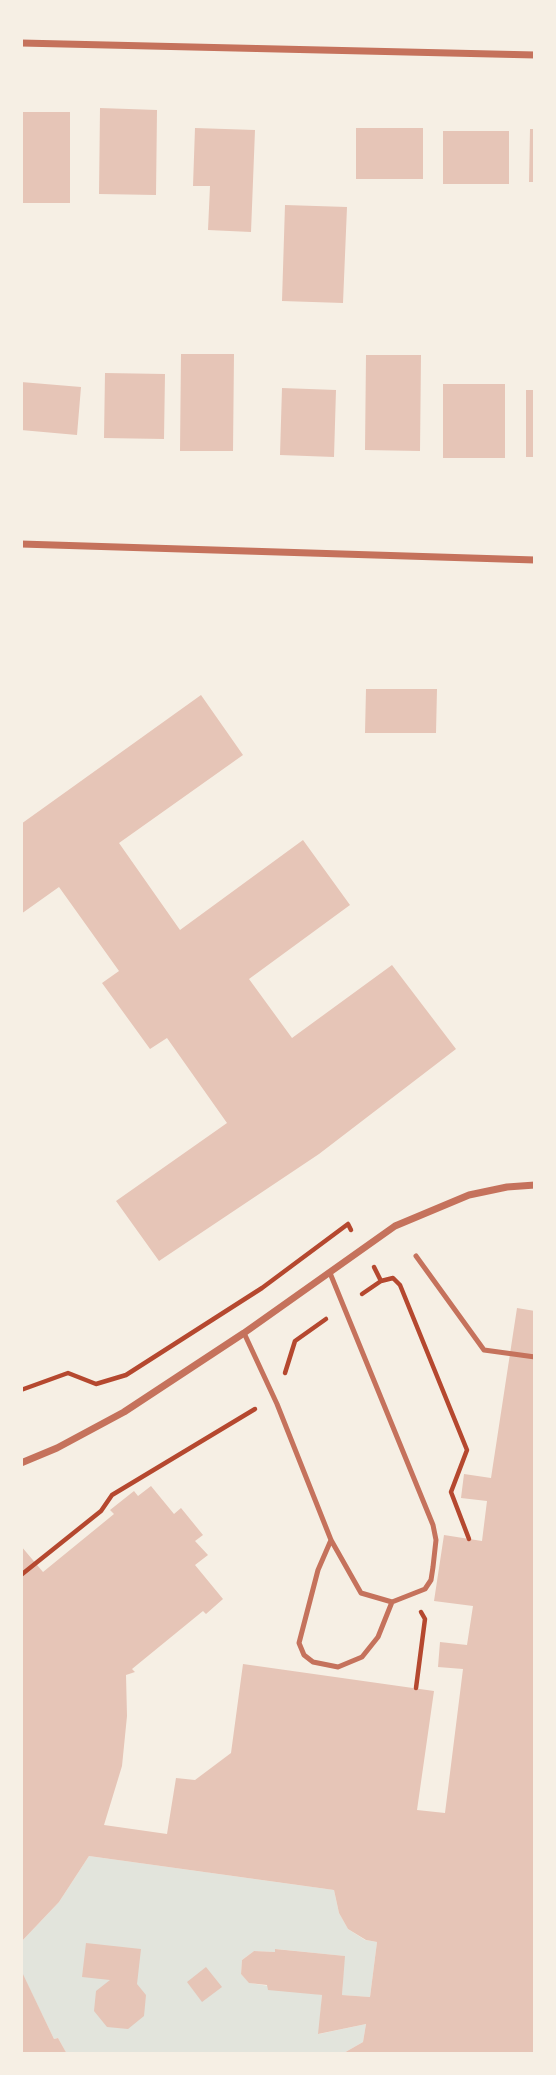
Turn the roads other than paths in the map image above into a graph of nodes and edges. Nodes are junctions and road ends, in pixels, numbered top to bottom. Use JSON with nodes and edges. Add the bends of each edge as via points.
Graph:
{"nodes":[{"id":1,"x":21,"y":43,"type":"edge"},
{"id":2,"x":535,"y":55,"type":"edge"},
{"id":3,"x":21,"y":544,"type":"edge"},
{"id":4,"x":535,"y":560,"type":"edge"},
{"id":5,"x":535,"y":1185,"type":"edge"},
{"id":6,"x":416,"y":1256,"type":"dead end"},
{"id":7,"x":330,"y":1273,"type":"junction"},
{"id":8,"x":244,"y":1333,"type":"junction"},
{"id":9,"x":535,"y":1357,"type":"edge"},
{"id":10,"x":21,"y":1463,"type":"edge"},
{"id":11,"x":331,"y":1540,"type":"junction"},
{"id":12,"x":392,"y":1602,"type":"junction"}],
"edges":[{"from":1,"to":2,"type":"street"},
{"from":3,"to":4,"type":"street"},
{"from":5,"to":7,"type":"street","via":[[469,1195],[395,1226]]},
{"from":6,"to":9,"type":"lane","via":[[484,1350]]},
{"from":7,"to":8,"type":"street"},
{"from":7,"to":12,"type":"lane","via":[[433,1524],[436,1540],[431,1580],[425,1589]]},
{"from":8,"to":10,"type":"street","via":[[124,1412]]},
{"from":8,"to":11,"type":"lane"},
{"from":11,"to":12,"type":"lane","via":[[361,1593]]},
{"from":11,"to":12,"type":"lane","via":[[318,1570],[299,1643],[303,1655],[338,1667],[362,1657],[378,1637]]}]}
